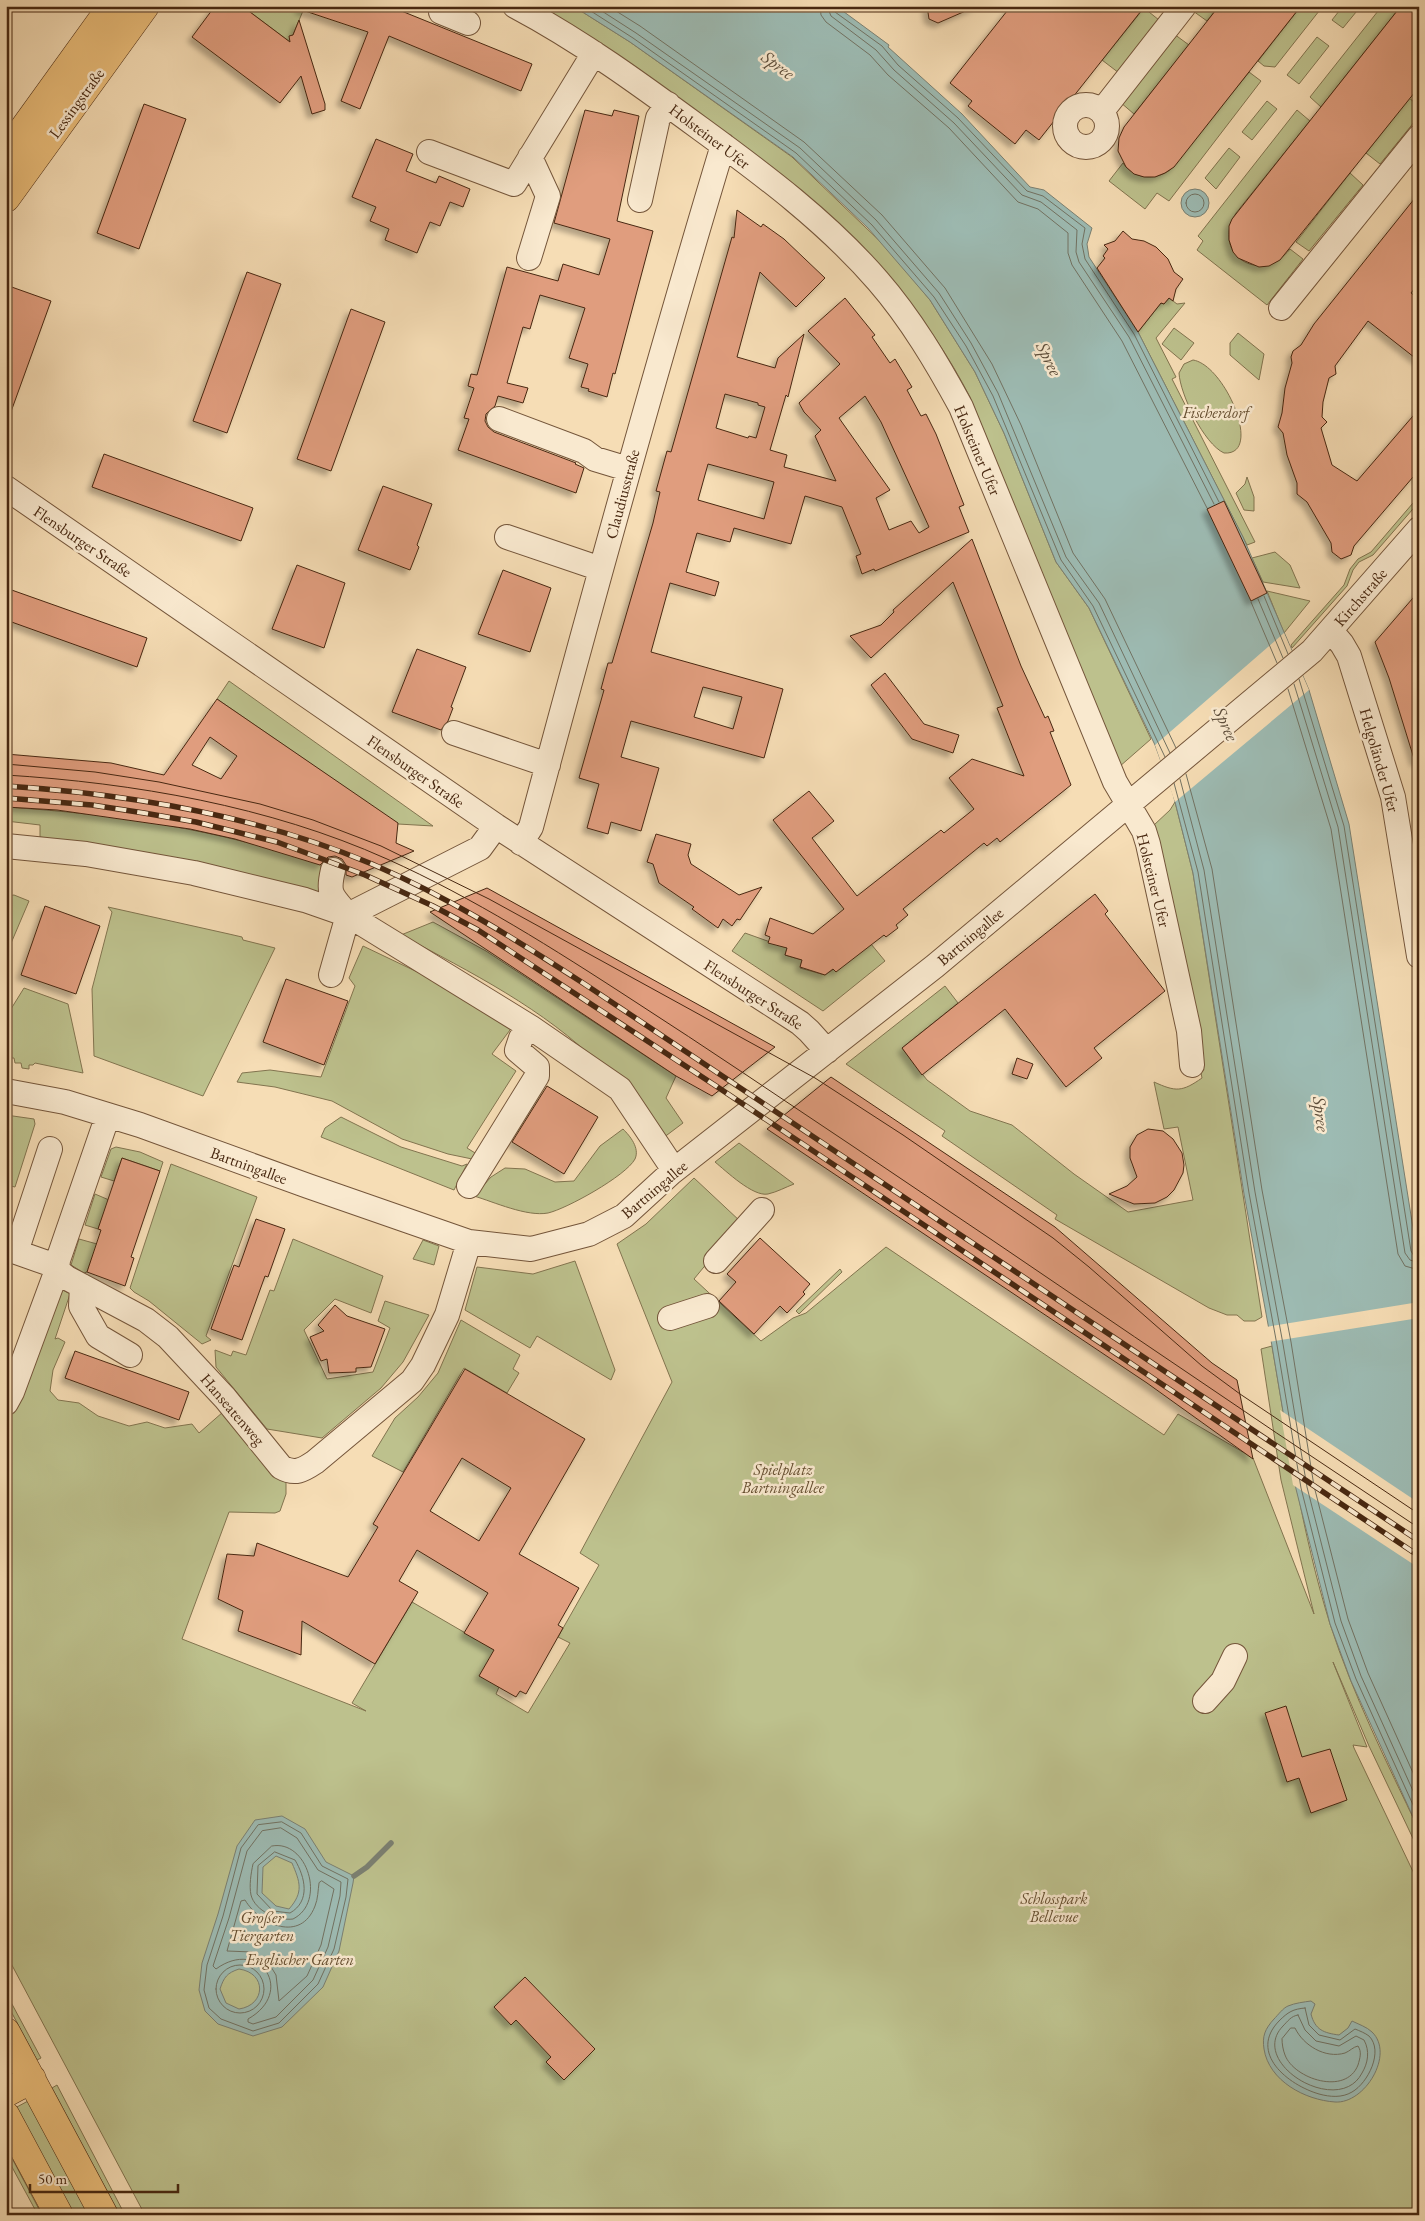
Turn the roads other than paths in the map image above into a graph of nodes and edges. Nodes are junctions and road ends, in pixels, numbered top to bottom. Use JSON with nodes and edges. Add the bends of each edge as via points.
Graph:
{"nodes":[{"id":1,"x":112,"y":6,"type":"edge"},
{"id":2,"x":145,"y":6,"type":"edge"},
{"id":3,"x":515,"y":6,"type":"edge"},
{"id":4,"x":1184,"y":6,"type":"edge"},
{"id":5,"x":438,"y":8,"type":"edge"},
{"id":6,"x":468,"y":23,"type":"dead end"},
{"id":7,"x":594,"y":53,"type":"junction"},
{"id":8,"x":668,"y":104,"type":"junction"},
{"id":9,"x":1102,"y":111,"type":"dead end"},
{"id":10,"x":1419,"y":137,"type":"edge"},
{"id":11,"x":723,"y":145,"type":"junction"},
{"id":12,"x":6,"y":152,"type":"edge"},
{"id":13,"x":429,"y":152,"type":"dead end"},
{"id":14,"x":530,"y":157,"type":"junction"},
{"id":15,"x":6,"y":198,"type":"edge"},
{"id":16,"x":640,"y":200,"type":"dead end"},
{"id":17,"x":529,"y":258,"type":"dead end"},
{"id":18,"x":1281,"y":308,"type":"dead end"},
{"id":19,"x":499,"y":419,"type":"dead end"},
{"id":20,"x":628,"y":469,"type":"junction"},
{"id":21,"x":6,"y":488,"type":"edge"},
{"id":22,"x":1419,"y":529,"type":"edge"},
{"id":23,"x":507,"y":537,"type":"dead end"},
{"id":24,"x":601,"y":569,"type":"junction"},
{"id":25,"x":1331,"y":631,"type":"junction"},
{"id":26,"x":454,"y":733,"type":"dead end"},
{"id":27,"x":548,"y":765,"type":"junction"},
{"id":28,"x":1166,"y":773,"type":"joint"},
{"id":29,"x":1129,"y":805,"type":"junction"},
{"id":30,"x":496,"y":826,"type":"junction"},
{"id":31,"x":522,"y":843,"type":"junction"},
{"id":32,"x":6,"y":846,"type":"edge"},
{"id":33,"x":333,"y":870,"type":"dead end"},
{"id":34,"x":348,"y":914,"type":"junction"},
{"id":35,"x":1419,"y":956,"type":"edge"},
{"id":36,"x":331,"y":975,"type":"dead end"},
{"id":37,"x":530,"y":1027,"type":"junction"},
{"id":38,"x":827,"y":1051,"type":"junction"},
{"id":39,"x":1192,"y":1065,"type":"dead end"},
{"id":40,"x":6,"y":1092,"type":"edge"},
{"id":41,"x":108,"y":1115,"type":"junction"},
{"id":42,"x":50,"y":1150,"type":"dead end"},
{"id":43,"x":674,"y":1170,"type":"junction"},
{"id":44,"x":469,"y":1186,"type":"dead end"},
{"id":45,"x":762,"y":1210,"type":"dead end"},
{"id":46,"x":469,"y":1242,"type":"junction"},
{"id":47,"x":11,"y":1258,"type":"edge"},
{"id":48,"x":716,"y":1261,"type":"dead end"},
{"id":49,"x":56,"y":1268,"type":"junction"},
{"id":50,"x":82,"y":1286,"type":"junction"},
{"id":51,"x":706,"y":1306,"type":"dead end"},
{"id":52,"x":670,"y":1318,"type":"dead end"},
{"id":53,"x":130,"y":1355,"type":"dead end"},
{"id":54,"x":6,"y":1403,"type":"edge"},
{"id":55,"x":1235,"y":1656,"type":"dead end"},
{"id":56,"x":1205,"y":1700,"type":"dead end"},
{"id":57,"x":6,"y":2032,"type":"edge"},
{"id":58,"x":32,"y":2080,"type":"junction"},
{"id":59,"x":6,"y":2093,"type":"edge"},
{"id":60,"x":6,"y":2116,"type":"edge"},
{"id":61,"x":59,"y":2215,"type":"edge"},
{"id":62,"x":104,"y":2215,"type":"edge"}],
"edges":[{"from":1,"to":12,"type":"main road","name":"Lessingstraße"},
{"from":2,"to":15,"type":"main road","name":"Lessingstraße"},
{"from":3,"to":7,"type":"street","name":"Holsteiner Ufer"},
{"from":4,"to":9,"type":"street"},
{"from":5,"to":6,"type":"street"},
{"from":7,"to":8,"type":"street","name":"Holsteiner Ufer"},
{"from":7,"to":14,"type":"street"},
{"from":8,"to":11,"type":"street","name":"Holsteiner Ufer"},
{"from":8,"to":16,"type":"street","via":[[658,118]]},
{"from":10,"to":18,"type":"street"},
{"from":11,"to":20,"type":"street","name":"Claudiusstraße"},
{"from":11,"to":29,"type":"street","name":"Holsteiner Ufer","via":[[792,198],[842,242],[879,282],[934,358],[961,407],[1115,782]]},
{"from":13,"to":14,"type":"street","via":[[514,184]]},
{"from":14,"to":17,"type":"street","via":[[548,196]]},
{"from":19,"to":20,"type":"street","via":[[595,459]]},
{"from":20,"to":24,"type":"street","name":"Claudiusstraße"},
{"from":21,"to":30,"type":"street","name":"Flensburger Straße"},
{"from":22,"to":25,"type":"street","name":"Kirchstraße"},
{"from":23,"to":24,"type":"street"},
{"from":24,"to":27,"type":"street","name":"Claudiusstraße"},
{"from":25,"to":28,"type":"street","name":"Kirchstraße","via":[[1312,651]]},
{"from":25,"to":35,"type":"street","name":"Helgoländer Ufer","via":[[1349,656],[1393,796]]},
{"from":26,"to":27,"type":"street"},
{"from":27,"to":31,"type":"street","name":"Claudiusstraße","via":[[532,827]]},
{"from":28,"to":29,"type":"street","name":"Bartningallee"},
{"from":29,"to":38,"type":"street","name":"Bartningallee"},
{"from":29,"to":39,"type":"street","name":"Holsteiner Ufer","via":[[1148,844],[1189,1031]]},
{"from":30,"to":31,"type":"street","name":"Flensburger Straße"},
{"from":30,"to":34,"type":"street","via":[[480,848]]},
{"from":31,"to":38,"type":"street","name":"Flensburger Straße","via":[[800,1023]]},
{"from":32,"to":34,"type":"street","via":[[86,854],[194,873]]},
{"from":33,"to":34,"type":"street","via":[[329,886],[332,896]]},
{"from":34,"to":36,"type":"street"},
{"from":34,"to":37,"type":"street"},
{"from":37,"to":43,"type":"street","via":[[620,1089]]},
{"from":37,"to":44,"type":"street","via":[[517,1050],[537,1067],[537,1076]]},
{"from":38,"to":43,"type":"street","name":"Bartningallee"},
{"from":40,"to":41,"type":"street","name":"Bartningallee","via":[[42,1096]]},
{"from":41,"to":46,"type":"street","name":"Bartningallee"},
{"from":41,"to":49,"type":"street"},
{"from":42,"to":47,"type":"street"},
{"from":43,"to":46,"type":"street","name":"Bartningallee","via":[[624,1216],[589,1234],[531,1249]]},
{"from":45,"to":48,"type":"street"},
{"from":46,"to":50,"type":"street","name":"Hanseatenweg","via":[[447,1315],[434,1346],[412,1381],[300,1471],[290,1472],[281,1467],[225,1398],[168,1337],[146,1320]]},
{"from":47,"to":49,"type":"street","name":"Hanseatenweg"},
{"from":49,"to":50,"type":"street","name":"Hanseatenweg"},
{"from":49,"to":54,"type":"street"},
{"from":50,"to":53,"type":"street","via":[[81,1306],[98,1336]]},
{"from":51,"to":52,"type":"street"},
{"from":55,"to":56,"type":"street","via":[[1223,1681]]},
{"from":57,"to":58,"type":"main road"},
{"from":58,"to":59,"type":"main road"},
{"from":58,"to":62,"type":"main road"},
{"from":60,"to":61,"type":"main road"}]}
